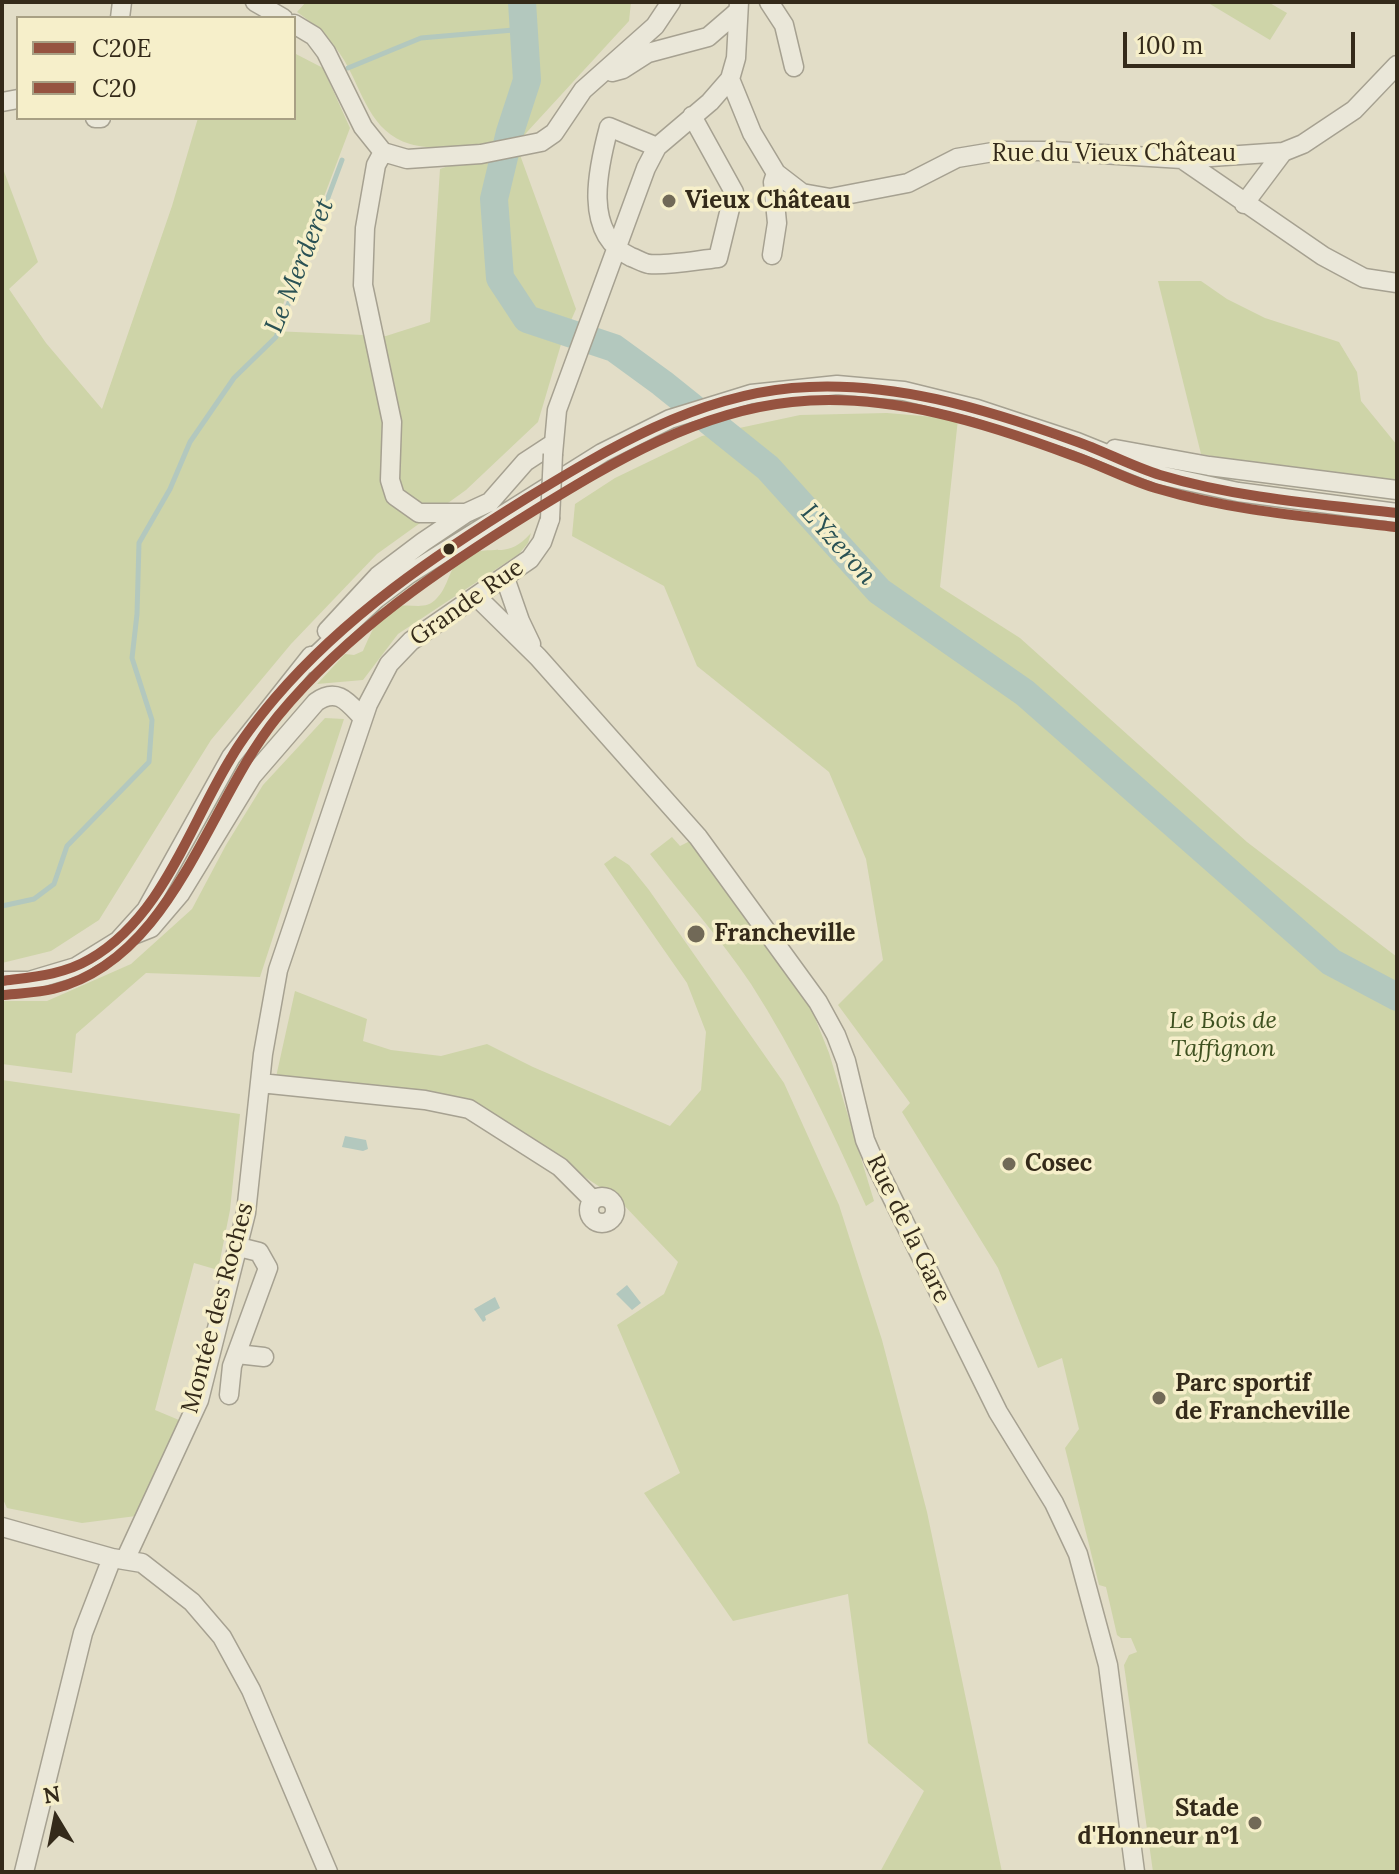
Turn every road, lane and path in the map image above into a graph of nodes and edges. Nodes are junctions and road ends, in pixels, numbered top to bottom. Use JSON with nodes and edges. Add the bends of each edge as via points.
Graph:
{"nodes":[{"id":1,"x":255,"y":2,"type":"edge"},
{"id":2,"x":671,"y":2,"type":"edge"},
{"id":3,"x":769,"y":2,"type":"edge"},
{"id":4,"x":738,"y":7,"type":"edge"},
{"id":5,"x":280,"y":16,"type":"edge"},
{"id":6,"x":296,"y":25,"type":"edge"},
{"id":7,"x":1397,"y":65,"type":"edge"},
{"id":8,"x":794,"y":67,"type":"dead end"},
{"id":9,"x":600,"y":75,"type":"junction"},
{"id":10,"x":730,"y":79,"type":"junction"},
{"id":11,"x":692,"y":116,"type":"junction"},
{"id":12,"x":657,"y":147,"type":"junction"},
{"id":13,"x":383,"y":152,"type":"junction"},
{"id":14,"x":1283,"y":152,"type":"junction"},
{"id":15,"x":1182,"y":159,"type":"junction"},
{"id":16,"x":776,"y":173,"type":"junction"},
{"id":17,"x":1244,"y":204,"type":"junction"},
{"id":18,"x":772,"y":255,"type":"dead end"},
{"id":19,"x":614,"y":256,"type":"junction"},
{"id":20,"x":1397,"y":283,"type":"edge"},
{"id":21,"x":1077,"y":442,"type":"junction"},
{"id":22,"x":554,"y":449,"type":"junction"},
{"id":23,"x":1397,"y":490,"type":"edge"},
{"id":24,"x":419,"y":513,"type":"junction"},
{"id":25,"x":466,"y":513,"type":"junction"},
{"id":26,"x":1397,"y":513,"type":"edge"},
{"id":27,"x":423,"y":542,"type":"junction"},
{"id":28,"x":505,"y":578,"type":"junction"},
{"id":29,"x":476,"y":596,"type":"junction"},
{"id":30,"x":538,"y":657,"type":"junction"},
{"id":31,"x":307,"y":664,"type":"junction"},
{"id":32,"x":374,"y":690,"type":"junction"},
{"id":33,"x":324,"y":697,"type":"junction"},
{"id":34,"x":362,"y":717,"type":"junction"},
{"id":35,"x":118,"y":941,"type":"junction"},
{"id":36,"x":2,"y":981,"type":"edge"},
{"id":37,"x":260,"y":1083,"type":"junction"},
{"id":38,"x":593,"y":1200,"type":"dead end"},
{"id":39,"x":239,"y":1247,"type":"junction"},
{"id":40,"x":237,"y":1354,"type":"junction"},
{"id":41,"x":264,"y":1357,"type":"dead end"},
{"id":42,"x":229,"y":1395,"type":"dead end"},
{"id":43,"x":2,"y":1527,"type":"edge"},
{"id":44,"x":119,"y":1559,"type":"junction"},
{"id":45,"x":24,"y":1872,"type":"edge"},
{"id":46,"x":328,"y":1872,"type":"edge"},
{"id":47,"x":1135,"y":1872,"type":"edge"}],
"edges":[{"from":1,"to":5,"type":"street"},
{"from":2,"to":9,"type":"street","via":[[655,26]]},
{"from":3,"to":8,"type":"street","via":[[784,25]]},
{"from":4,"to":9,"type":"street","via":[[708,37],[648,53],[623,69]]},
{"from":4,"to":10,"type":"street"},
{"from":6,"to":13,"type":"street","via":[[326,52],[363,127]]},
{"from":7,"to":14,"type":"street","name":"Rue du Vieux Château","via":[[1354,110]]},
{"from":9,"to":13,"type":"street","via":[[541,142],[481,154],[407,159]]},
{"from":10,"to":11,"type":"street","name":"Grande Rue"},
{"from":10,"to":16,"type":"street","name":"Rue du Vieux Château"},
{"from":11,"to":12,"type":"street","name":"Grande Rue"},
{"from":11,"to":19,"type":"street","via":[[734,192],[718,258],[648,264]]},
{"from":12,"to":19,"type":"street","name":"Grande Rue"},
{"from":12,"to":19,"type":"street","via":[[609,127],[598,171],[598,205]]},
{"from":13,"to":24,"type":"street","via":[[365,228],[363,285],[392,422],[390,480],[395,496]]},
{"from":14,"to":15,"type":"street","name":"Rue du Vieux Château"},
{"from":14,"to":17,"type":"street"},
{"from":15,"to":16,"type":"street","name":"Rue du Vieux Château","via":[[999,151],[957,158],[908,183],[830,198],[802,193]]},
{"from":15,"to":17,"type":"street"},
{"from":16,"to":18,"type":"street"},
{"from":17,"to":20,"type":"street","via":[[1364,278]]},
{"from":19,"to":22,"type":"street","name":"Grande Rue","via":[[557,410]]},
{"from":21,"to":23,"type":"street","via":[[1209,466]]},
{"from":21,"to":26,"type":"street","via":[[1159,475],[1238,492]]},
{"from":21,"to":31,"type":"street","via":[[904,391],[837,385],[751,394],[684,414],[602,453],[409,574]]},
{"from":22,"to":25,"type":"street","via":[[525,462],[490,502]]},
{"from":22,"to":28,"type":"street","name":"Grande Rue","bridge":true,"via":[[550,519],[542,542]]},
{"from":24,"to":25,"type":"street"},
{"from":24,"to":27,"type":"street"},
{"from":25,"to":27,"type":"street"},
{"from":27,"to":31,"type":"street","via":[[355,599]]},
{"from":28,"to":29,"type":"street","name":"Grande Rue"},
{"from":28,"to":30,"type":"street","name":"Rue de la Gare"},
{"from":29,"to":30,"type":"street","name":"Rue de la Gare"},
{"from":29,"to":32,"type":"street","name":"Grande Rue","via":[[411,641]]},
{"from":30,"to":47,"type":"street","name":"Rue de la Gare","via":[[698,837],[818,1002],[836,1035],[874,1161],[993,1402],[1078,1554],[1108,1665]]},
{"from":31,"to":35,"type":"street","via":[[231,757],[146,910]]},
{"from":32,"to":33,"type":"street","via":[[345,690]]},
{"from":32,"to":34,"type":"street","name":"Grande Rue"},
{"from":33,"to":34,"type":"street","via":[[343,697]]},
{"from":33,"to":35,"type":"street","via":[[252,776],[180,894],[151,928]]},
{"from":34,"to":37,"type":"street","name":"Montée des Roches","via":[[278,970]]},
{"from":35,"to":36,"type":"street","via":[[76,967],[29,981]]},
{"from":37,"to":38,"type":"street","via":[[469,1109],[560,1167]]},
{"from":37,"to":39,"type":"street","name":"Montée des Roches"},
{"from":39,"to":40,"type":"street","via":[[259,1252],[268,1268]]},
{"from":39,"to":44,"type":"street","name":"Montée des Roches","via":[[199,1400],[139,1534]]},
{"from":40,"to":41,"type":"street"},
{"from":40,"to":42,"type":"street"},
{"from":43,"to":44,"type":"street"},
{"from":44,"to":45,"type":"street","name":"Montée des Roches","via":[[83,1633]]},
{"from":44,"to":46,"type":"street","via":[[142,1563],[186,1596],[222,1637],[251,1690]]}]}
